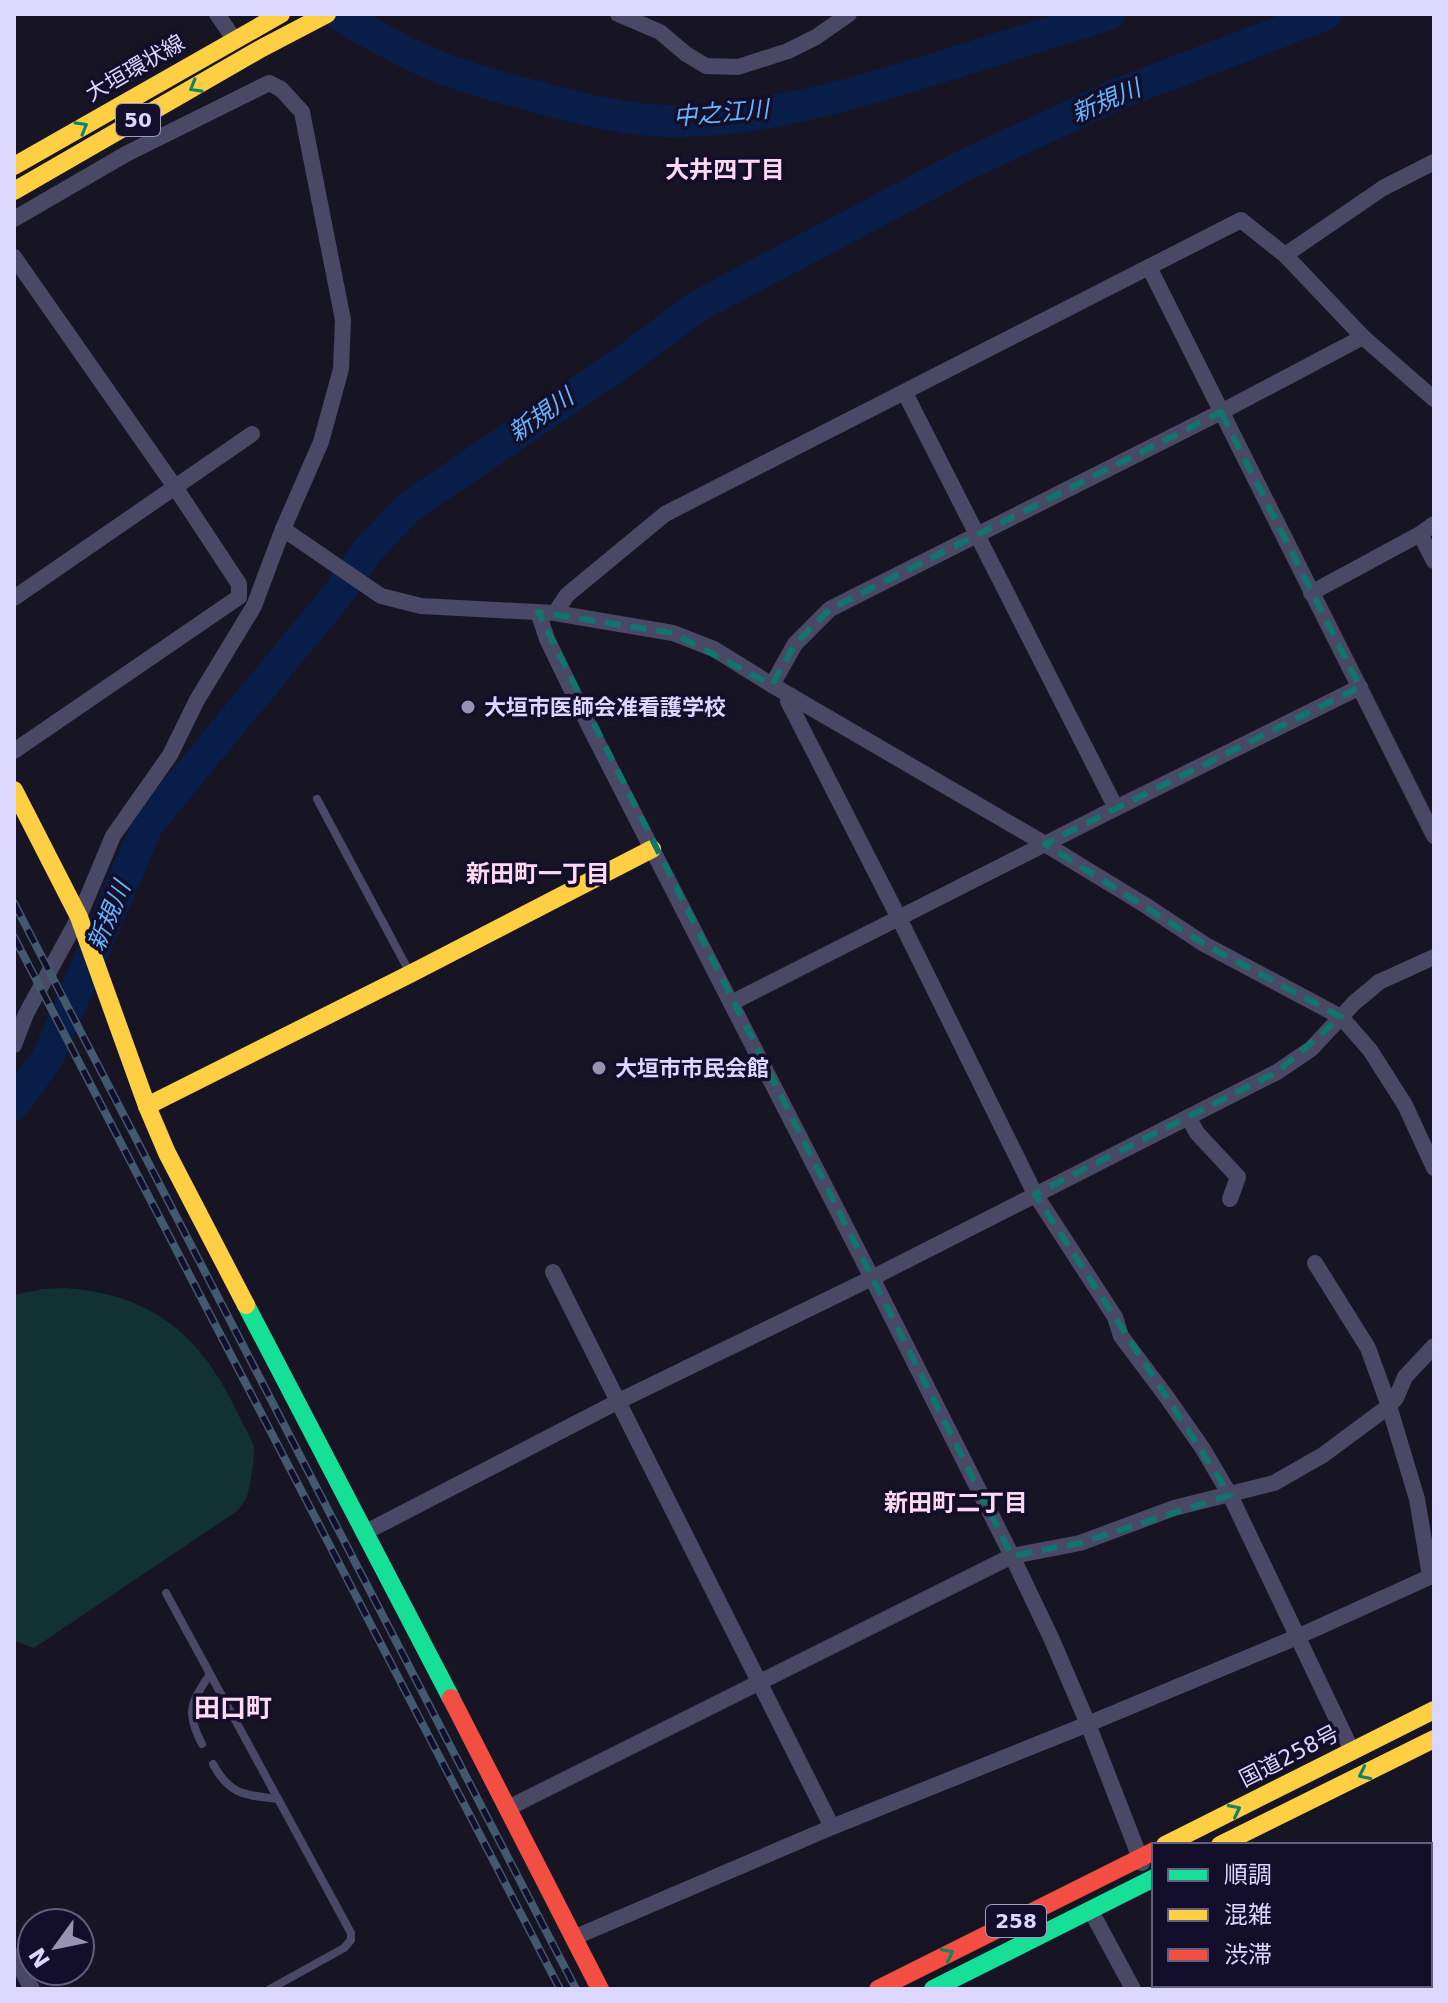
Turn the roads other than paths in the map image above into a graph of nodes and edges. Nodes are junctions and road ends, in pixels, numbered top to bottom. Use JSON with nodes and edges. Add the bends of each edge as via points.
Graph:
{"nodes":[{"id":1,"x":217,"y":14,"type":"edge"},
{"id":2,"x":281,"y":14,"type":"edge"},
{"id":3,"x":327,"y":14,"type":"edge"},
{"id":4,"x":618,"y":14,"type":"edge"},
{"id":5,"x":849,"y":14,"type":"edge"},
{"id":6,"x":241,"y":35,"type":"junction"},
{"id":7,"x":1434,"y":162,"type":"edge"},
{"id":8,"x":14,"y":166,"type":"edge"},
{"id":9,"x":14,"y":191,"type":"edge"},
{"id":10,"x":14,"y":219,"type":"edge"},
{"id":11,"x":1285,"y":255,"type":"junction"},
{"id":12,"x":14,"y":257,"type":"edge"},
{"id":13,"x":1149,"y":267,"type":"junction"},
{"id":14,"x":20,"y":278,"type":"edge"},
{"id":15,"x":1363,"y":337,"type":"junction"},
{"id":16,"x":905,"y":393,"type":"junction"},
{"id":17,"x":1434,"y":399,"type":"edge"},
{"id":18,"x":1221,"y":412,"type":"junction"},
{"id":19,"x":252,"y":434,"type":"dead end"},
{"id":20,"x":175,"y":487,"type":"junction"},
{"id":21,"x":283,"y":529,"type":"junction"},
{"id":22,"x":1427,"y":529,"type":"edge"},
{"id":23,"x":977,"y":533,"type":"junction"},
{"id":24,"x":1434,"y":561,"type":"edge"},
{"id":25,"x":1311,"y":593,"type":"junction"},
{"id":26,"x":239,"y":597,"type":"junction"},
{"id":27,"x":14,"y":598,"type":"edge"},
{"id":28,"x":254,"y":606,"type":"junction"},
{"id":29,"x":538,"y":612,"type":"junction"},
{"id":30,"x":555,"y":613,"type":"junction"},
{"id":31,"x":772,"y":685,"type":"junction"},
{"id":32,"x":1360,"y":687,"type":"junction"},
{"id":33,"x":790,"y":695,"type":"junction"},
{"id":34,"x":14,"y":751,"type":"edge"},
{"id":35,"x":14,"y":790,"type":"edge"},
{"id":36,"x":317,"y":799,"type":"dead end"},
{"id":37,"x":1116,"y":808,"type":"junction"},
{"id":38,"x":1434,"y":836,"type":"edge"},
{"id":39,"x":1045,"y":844,"type":"junction"},
{"id":40,"x":652,"y":849,"type":"junction"},
{"id":41,"x":79,"y":917,"type":"junction"},
{"id":42,"x":899,"y":918,"type":"junction"},
{"id":43,"x":1434,"y":957,"type":"edge"},
{"id":44,"x":410,"y":974,"type":"junction"},
{"id":45,"x":731,"y":1003,"type":"junction"},
{"id":46,"x":1341,"y":1017,"type":"junction"},
{"id":47,"x":20,"y":1019,"type":"edge"},
{"id":48,"x":14,"y":1045,"type":"edge"},
{"id":49,"x":147,"y":1106,"type":"junction"},
{"id":50,"x":1188,"y":1117,"type":"junction"},
{"id":51,"x":1434,"y":1168,"type":"edge"},
{"id":52,"x":1035,"y":1194,"type":"junction"},
{"id":53,"x":1230,"y":1199,"type":"dead end"},
{"id":54,"x":1315,"y":1263,"type":"dead end"},
{"id":55,"x":553,"y":1272,"type":"dead end"},
{"id":56,"x":872,"y":1278,"type":"junction"},
{"id":57,"x":1434,"y":1346,"type":"edge"},
{"id":58,"x":617,"y":1402,"type":"junction"},
{"id":59,"x":1389,"y":1406,"type":"junction"},
{"id":60,"x":1230,"y":1495,"type":"junction"},
{"id":61,"x":364,"y":1533,"type":"junction"},
{"id":62,"x":1012,"y":1556,"type":"junction"},
{"id":63,"x":1432,"y":1575,"type":"edge"},
{"id":64,"x":166,"y":1593,"type":"dead end"},
{"id":65,"x":1297,"y":1637,"type":"junction"},
{"id":66,"x":210,"y":1674,"type":"junction"},
{"id":67,"x":759,"y":1684,"type":"junction"},
{"id":68,"x":1434,"y":1710,"type":"edge"},
{"id":69,"x":1088,"y":1724,"type":"junction"},
{"id":70,"x":1434,"y":1739,"type":"edge"},
{"id":71,"x":202,"y":1744,"type":"dead end"},
{"id":72,"x":1352,"y":1751,"type":"junction"},
{"id":73,"x":213,"y":1764,"type":"dead end"},
{"id":74,"x":278,"y":1799,"type":"junction"},
{"id":75,"x":508,"y":1808,"type":"junction"},
{"id":76,"x":832,"y":1827,"type":"junction"},
{"id":77,"x":1169,"y":1843,"type":"edge"},
{"id":78,"x":1224,"y":1843,"type":"edge"},
{"id":79,"x":1147,"y":1854,"type":"edge"},
{"id":80,"x":1152,"y":1878,"type":"edge"},
{"id":81,"x":1091,"y":1911,"type":"junction"},
{"id":82,"x":573,"y":1938,"type":"junction"},
{"id":83,"x":14,"y":1956,"type":"edge"},
{"id":84,"x":32,"y":1989,"type":"edge"},
{"id":85,"x":270,"y":1989,"type":"edge"},
{"id":86,"x":600,"y":1989,"type":"edge"},
{"id":87,"x":878,"y":1989,"type":"edge"},
{"id":88,"x":933,"y":1989,"type":"edge"},
{"id":89,"x":1133,"y":1989,"type":"edge"}],
"edges":[{"from":1,"to":6,"type":"street"},
{"from":2,"to":6,"type":"main road","name":"大垣環状線","number":"50"},
{"from":3,"to":9,"type":"main road","number":"50","one_way":true},
{"from":4,"to":5,"type":"street","via":[[660,32],[706,66],[738,67],[788,51]]},
{"from":8,"to":6,"type":"main road","name":"大垣環状線","number":"50","one_way":true},
{"from":7,"to":11,"type":"street","via":[[1383,188]]},
{"from":10,"to":21,"type":"street","via":[[126,154],[269,83],[302,112],[343,320],[341,369],[321,442]]},
{"from":11,"to":13,"type":"street","via":[[1241,220]]},
{"from":11,"to":15,"type":"street"},
{"from":12,"to":14,"type":"street"},
{"from":13,"to":16,"type":"street"},
{"from":13,"to":18,"type":"street"},
{"from":14,"to":20,"type":"street"},
{"from":15,"to":17,"type":"street"},
{"from":15,"to":18,"type":"street"},
{"from":16,"to":23,"type":"street"},
{"from":16,"to":30,"type":"street","via":[[665,514],[567,595]]},
{"from":18,"to":23,"type":"street"},
{"from":18,"to":25,"type":"street"},
{"from":19,"to":20,"type":"street"},
{"from":20,"to":26,"type":"street","via":[[239,584]]},
{"from":20,"to":27,"type":"street"},
{"from":21,"to":28,"type":"street"},
{"from":21,"to":29,"type":"street","via":[[381,596],[421,606]]},
{"from":22,"to":24,"type":"street"},
{"from":22,"to":25,"type":"street"},
{"from":23,"to":31,"type":"street","via":[[830,609],[795,644]]},
{"from":23,"to":37,"type":"street"},
{"from":25,"to":32,"type":"street"},
{"from":26,"to":28,"type":"street"},
{"from":26,"to":34,"type":"street"},
{"from":28,"to":41,"type":"street","via":[[170,755],[113,836]]},
{"from":29,"to":30,"type":"street"},
{"from":29,"to":40,"type":"street"},
{"from":30,"to":31,"type":"street","via":[[673,633],[714,649]]},
{"from":31,"to":33,"type":"street"},
{"from":32,"to":37,"type":"street"},
{"from":32,"to":38,"type":"street"},
{"from":33,"to":39,"type":"street"},
{"from":33,"to":42,"type":"street","via":[[788,701]]},
{"from":35,"to":41,"type":"main road"},
{"from":36,"to":44,"type":"lane"},
{"from":37,"to":39,"type":"street"},
{"from":39,"to":42,"type":"street"},
{"from":39,"to":46,"type":"street","via":[[1204,944]]},
{"from":40,"to":44,"type":"main road"},
{"from":40,"to":45,"type":"street"},
{"from":41,"to":47,"type":"street"},
{"from":41,"to":49,"type":"main road"},
{"from":42,"to":45,"type":"street"},
{"from":42,"to":52,"type":"street"},
{"from":43,"to":46,"type":"street","via":[[1379,982]]},
{"from":44,"to":49,"type":"main road"},
{"from":45,"to":56,"type":"street"},
{"from":46,"to":50,"type":"street","via":[[1311,1049],[1277,1072]]},
{"from":46,"to":51,"type":"street","via":[[1370,1050],[1405,1105]]},
{"from":47,"to":48,"type":"street"},
{"from":49,"to":61,"type":"main road"},
{"from":50,"to":52,"type":"street"},
{"from":50,"to":53,"type":"street","via":[[1238,1177]]},
{"from":52,"to":56,"type":"street"},
{"from":52,"to":60,"type":"street","via":[[1115,1317],[1121,1336]]},
{"from":54,"to":59,"type":"street","via":[[1368,1348]]},
{"from":55,"to":58,"type":"street"},
{"from":56,"to":58,"type":"street"},
{"from":56,"to":62,"type":"street"},
{"from":57,"to":59,"type":"street","via":[[1405,1377]]},
{"from":58,"to":61,"type":"street"},
{"from":58,"to":67,"type":"street"},
{"from":59,"to":60,"type":"street","via":[[1274,1483]]},
{"from":59,"to":63,"type":"street","via":[[1417,1499]]},
{"from":60,"to":62,"type":"street","via":[[1174,1508],[1080,1543]]},
{"from":60,"to":65,"type":"street"},
{"from":61,"to":75,"type":"main road"},
{"from":62,"to":67,"type":"street"},
{"from":62,"to":69,"type":"street"},
{"from":63,"to":65,"type":"street"},
{"from":64,"to":66,"type":"lane"},
{"from":65,"to":69,"type":"street"},
{"from":65,"to":72,"type":"street"},
{"from":66,"to":71,"type":"lane","via":[[191,1708]]},
{"from":66,"to":74,"type":"lane"},
{"from":67,"to":75,"type":"street"},
{"from":67,"to":76,"type":"street"},
{"from":68,"to":72,"type":"main road","name":"国道258号"},
{"from":69,"to":76,"type":"street"},
{"from":69,"to":79,"type":"street"},
{"from":70,"to":78,"type":"main road","one_way":true},
{"from":77,"to":72,"type":"main road","name":"国道258号","one_way":true},
{"from":73,"to":74,"type":"lane","via":[[242,1795]]},
{"from":74,"to":85,"type":"lane","via":[[351,1940]]},
{"from":75,"to":82,"type":"main road"},
{"from":76,"to":82,"type":"street"},
{"from":79,"to":80,"type":"street"},
{"from":87,"to":79,"type":"main road","number":"258","one_way":true},
{"from":80,"to":81,"type":"main road","number":"258"},
{"from":81,"to":88,"type":"main road","number":"258"},
{"from":81,"to":89,"type":"street"},
{"from":82,"to":86,"type":"main road"},
{"from":83,"to":84,"type":"street"}]}
